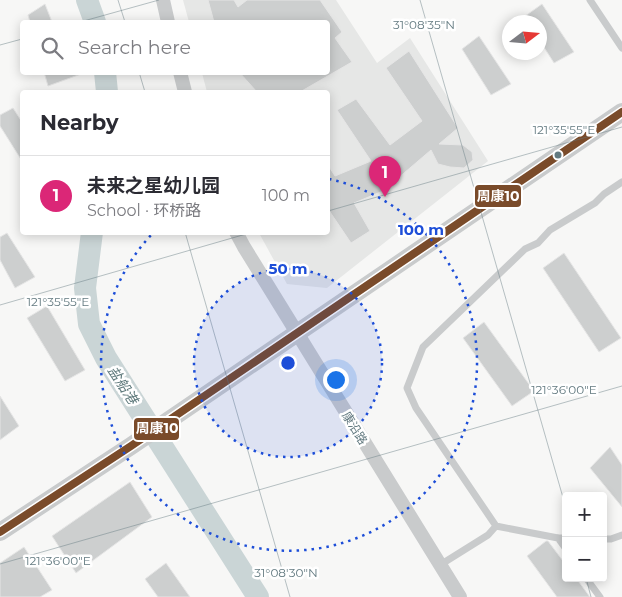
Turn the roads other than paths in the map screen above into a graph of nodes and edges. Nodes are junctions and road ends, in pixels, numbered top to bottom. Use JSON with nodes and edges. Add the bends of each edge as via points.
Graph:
{"nodes":[{"id":1,"x":163,"y":0,"type":"edge"},
{"id":2,"x":590,"y":0,"type":"edge"},
{"id":3,"x":168,"y":20,"type":"edge"},
{"id":4,"x":622,"y":48,"type":"edge"},
{"id":5,"x":181,"y":75,"type":"edge"},
{"id":6,"x":184,"y":90,"type":"edge"},
{"id":7,"x":622,"y":112,"type":"edge"},
{"id":8,"x":622,"y":182,"type":"edge"},
{"id":9,"x":238,"y":235,"type":"edge"},
{"id":10,"x":297,"y":333,"type":"junction"},
{"id":11,"x":496,"y":526,"type":"junction"},
{"id":12,"x":0,"y":532,"type":"edge"},
{"id":13,"x":622,"y":535,"type":"edge"},
{"id":14,"x":558,"y":538,"type":"junction"},
{"id":15,"x":562,"y":538,"type":"edge"},
{"id":16,"x":607,"y":538,"type":"edge"},
{"id":17,"x":562,"y":544,"type":"edge"},
{"id":18,"x":440,"y":565,"type":"junction"},
{"id":19,"x":589,"y":582,"type":"edge"},
{"id":20,"x":460,"y":597,"type":"edge"},
{"id":21,"x":600,"y":597,"type":"edge"}],
"edges":[{"from":1,"to":3,"type":"street"},
{"from":2,"to":4,"type":"lane"},
{"from":5,"to":6,"type":"street"},
{"from":7,"to":10,"type":"street"},
{"from":8,"to":11,"type":"lane","via":[[525,249],[424,347],[407,388],[416,408]]},
{"from":9,"to":10,"type":"street","name":"康沿路"},
{"from":10,"to":12,"type":"street"},
{"from":10,"to":18,"type":"street","name":"康沿路"},
{"from":11,"to":14,"type":"lane"},
{"from":11,"to":18,"type":"lane","via":[[488,535]]},
{"from":13,"to":16,"type":"lane"},
{"from":14,"to":15,"type":"lane"},
{"from":14,"to":17,"type":"lane"},
{"from":18,"to":20,"type":"street","name":"康沿路"},
{"from":19,"to":21,"type":"lane"}]}
